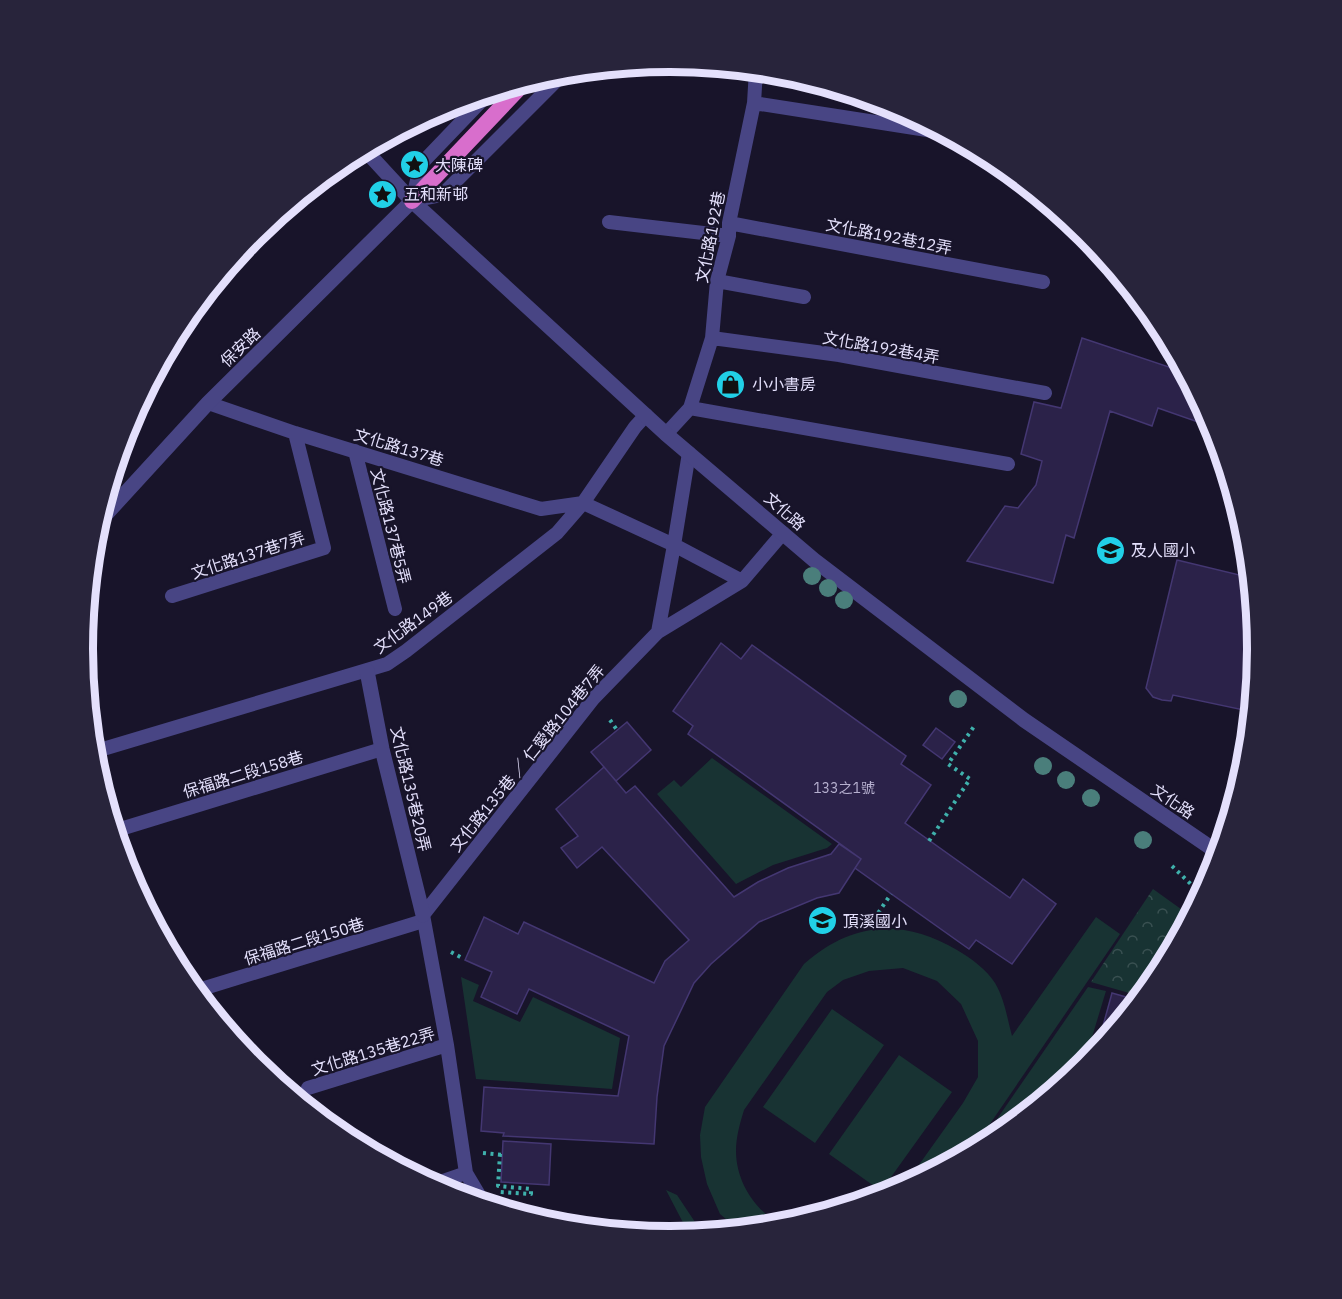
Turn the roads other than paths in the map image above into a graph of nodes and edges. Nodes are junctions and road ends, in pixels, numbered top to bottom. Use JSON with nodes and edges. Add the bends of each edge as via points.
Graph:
{"nodes":[{"id":1,"x":755,"y":78,"type":"edge"},
{"id":2,"x":553,"y":84,"type":"edge"},
{"id":3,"x":513,"y":95,"type":"edge"},
{"id":4,"x":754,"y":103,"type":"junction"},
{"id":5,"x":476,"y":106,"type":"edge"},
{"id":6,"x":919,"y":129,"type":"edge"},
{"id":7,"x":370,"y":156,"type":"edge"},
{"id":8,"x":412,"y":201,"type":"junction"},
{"id":9,"x":609,"y":222,"type":"dead end"},
{"id":10,"x":729,"y":229,"type":"junction"},
{"id":11,"x":717,"y":281,"type":"junction"},
{"id":12,"x":1043,"y":282,"type":"dead end"},
{"id":13,"x":804,"y":297,"type":"dead end"},
{"id":14,"x":712,"y":338,"type":"junction"},
{"id":15,"x":1044,"y":393,"type":"dead end"},
{"id":16,"x":208,"y":403,"type":"junction"},
{"id":17,"x":690,"y":408,"type":"junction"},
{"id":18,"x":645,"y":415,"type":"junction"},
{"id":19,"x":296,"y":434,"type":"junction"},
{"id":20,"x":666,"y":434,"type":"junction"},
{"id":21,"x":355,"y":451,"type":"junction"},
{"id":22,"x":689,"y":453,"type":"junction"},
{"id":23,"x":1008,"y":464,"type":"dead end"},
{"id":24,"x":583,"y":503,"type":"junction"},
{"id":25,"x":111,"y":509,"type":"edge"},
{"id":26,"x":783,"y":533,"type":"junction"},
{"id":27,"x":674,"y":545,"type":"junction"},
{"id":28,"x":742,"y":581,"type":"junction"},
{"id":29,"x":172,"y":596,"type":"dead end"},
{"id":30,"x":395,"y":609,"type":"dead end"},
{"id":31,"x":658,"y":632,"type":"junction"},
{"id":32,"x":367,"y":671,"type":"junction"},
{"id":33,"x":103,"y":749,"type":"edge"},
{"id":34,"x":382,"y":749,"type":"junction"},
{"id":35,"x":122,"y":829,"type":"edge"},
{"id":36,"x":1213,"y":849,"type":"edge"},
{"id":37,"x":423,"y":918,"type":"junction"},
{"id":38,"x":204,"y":988,"type":"edge"},
{"id":39,"x":447,"y":1045,"type":"junction"},
{"id":40,"x":308,"y":1088,"type":"dead end"},
{"id":41,"x":466,"y":1173,"type":"junction"},
{"id":42,"x":444,"y":1180,"type":"edge"},
{"id":43,"x":478,"y":1193,"type":"edge"}],
"edges":[{"from":1,"to":4,"type":"lane","name":"文化路192巷"},
{"from":2,"to":8,"type":"lane","via":[[441,195]]},
{"from":3,"to":8,"type":"highway"},
{"from":4,"to":6,"type":"lane"},
{"from":4,"to":10,"type":"lane","name":"文化路192巷"},
{"from":5,"to":8,"type":"lane","via":[[421,164]]},
{"from":7,"to":8,"type":"street","name":"文化路"},
{"from":8,"to":16,"type":"street","name":"保安路"},
{"from":8,"to":18,"type":"street","name":"文化路"},
{"from":9,"to":10,"type":"lane","name":"文化路192巷12弄"},
{"from":10,"to":11,"type":"lane","name":"文化路192巷"},
{"from":10,"to":12,"type":"lane","name":"文化路192巷12弄"},
{"from":11,"to":13,"type":"lane"},
{"from":11,"to":14,"type":"lane","name":"文化路192巷"},
{"from":14,"to":15,"type":"lane","name":"文化路192巷4弄","via":[[839,355]]},
{"from":14,"to":17,"type":"lane","name":"文化路192巷"},
{"from":16,"to":19,"type":"lane","name":"文化路137巷"},
{"from":16,"to":25,"type":"street","name":"保安路"},
{"from":17,"to":20,"type":"lane","name":"文化路192巷"},
{"from":17,"to":23,"type":"lane"},
{"from":18,"to":20,"type":"street","name":"文化路"},
{"from":18,"to":24,"type":"lane","name":"文化路149巷"},
{"from":19,"to":21,"type":"lane","name":"文化路137巷"},
{"from":19,"to":29,"type":"lane","name":"文化路137巷7弄","via":[[324,548]]},
{"from":20,"to":22,"type":"street","name":"文化路"},
{"from":21,"to":24,"type":"lane","name":"文化路137巷","via":[[541,509]]},
{"from":21,"to":30,"type":"lane","name":"文化路137巷5弄"},
{"from":22,"to":26,"type":"street","name":"文化路"},
{"from":22,"to":27,"type":"lane"},
{"from":24,"to":27,"type":"lane"},
{"from":24,"to":32,"type":"lane","name":"文化路149巷","via":[[557,533],[482,592],[406,651]]},
{"from":26,"to":28,"type":"lane","name":"文化路135巷 ／ 仁愛路104巷7弄"},
{"from":26,"to":36,"type":"street","name":"文化路","via":[[814,561],[1024,720]]},
{"from":27,"to":28,"type":"lane"},
{"from":27,"to":31,"type":"lane"},
{"from":28,"to":31,"type":"lane","name":"文化路135巷 ／ 仁愛路104巷7弄"},
{"from":31,"to":37,"type":"lane","name":"文化路135巷 ／ 仁愛路104巷7弄","via":[[593,699]]},
{"from":32,"to":33,"type":"lane","name":"文化路149巷"},
{"from":32,"to":34,"type":"street","name":"文化路135巷20弄"},
{"from":34,"to":35,"type":"lane","name":"保福路二段158巷"},
{"from":34,"to":37,"type":"street","name":"文化路135巷20弄"},
{"from":37,"to":38,"type":"lane","name":"保福路二段150巷"},
{"from":37,"to":39,"type":"lane"},
{"from":39,"to":40,"type":"lane","name":"文化路135巷22弄"},
{"from":39,"to":41,"type":"lane"},
{"from":41,"to":42,"type":"lane"},
{"from":41,"to":43,"type":"lane"}]}
